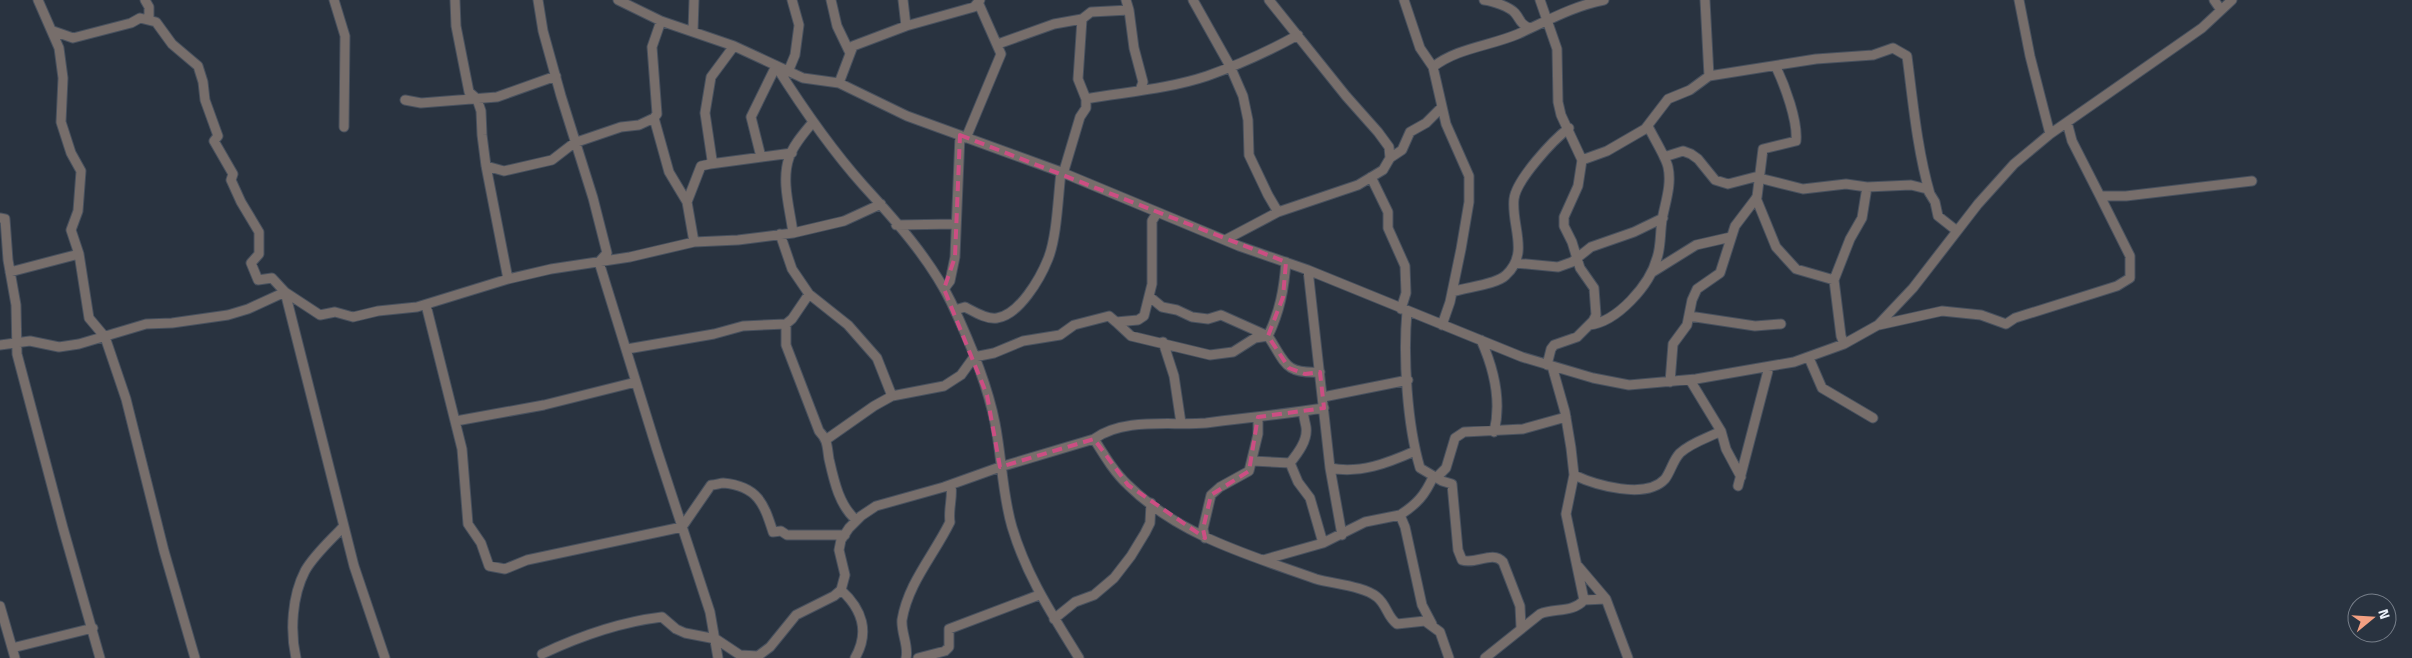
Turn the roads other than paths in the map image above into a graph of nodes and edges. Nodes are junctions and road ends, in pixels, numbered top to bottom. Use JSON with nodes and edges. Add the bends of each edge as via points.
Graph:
{"nodes":[{"id":1,"x":38,"y":0,"type":"edge"},
{"id":2,"x":145,"y":0,"type":"edge"},
{"id":3,"x":334,"y":0,"type":"edge"},
{"id":4,"x":455,"y":0,"type":"edge"},
{"id":5,"x":538,"y":0,"type":"edge"},
{"id":6,"x":618,"y":0,"type":"edge"},
{"id":7,"x":694,"y":0,"type":"edge"},
{"id":8,"x":792,"y":0,"type":"edge"},
{"id":9,"x":831,"y":0,"type":"edge"},
{"id":10,"x":903,"y":0,"type":"edge"},
{"id":11,"x":1126,"y":0,"type":"edge"},
{"id":12,"x":1194,"y":0,"type":"edge"},
{"id":13,"x":1269,"y":0,"type":"edge"},
{"id":14,"x":1404,"y":0,"type":"edge"},
{"id":15,"x":1484,"y":0,"type":"edge"},
{"id":16,"x":1540,"y":0,"type":"edge"},
{"id":17,"x":1604,"y":0,"type":"edge"},
{"id":18,"x":1705,"y":0,"type":"edge"},
{"id":19,"x":2018,"y":0,"type":"edge"},
{"id":20,"x":2214,"y":0,"type":"edge"},
{"id":21,"x":2232,"y":0,"type":"edge"},
{"id":22,"x":979,"y":1,"type":"edge"},
{"id":23,"x":1129,"y":10,"type":"junction"},
{"id":24,"x":2220,"y":10,"type":"junction"},
{"id":25,"x":149,"y":19,"type":"junction"},
{"id":26,"x":1082,"y":19,"type":"junction"},
{"id":27,"x":1547,"y":19,"type":"junction"},
{"id":28,"x":660,"y":21,"type":"junction"},
{"id":29,"x":906,"y":26,"type":"junction"},
{"id":30,"x":1529,"y":28,"type":"junction"},
{"id":31,"x":53,"y":31,"type":"junction"},
{"id":32,"x":693,"y":31,"type":"junction"},
{"id":33,"x":1298,"y":35,"type":"junction"},
{"id":34,"x":998,"y":44,"type":"junction"},
{"id":35,"x":734,"y":46,"type":"junction"},
{"id":36,"x":850,"y":53,"type":"junction"},
{"id":37,"x":776,"y":66,"type":"junction"},
{"id":38,"x":1230,"y":66,"type":"junction"},
{"id":39,"x":1433,"y":67,"type":"junction"},
{"id":40,"x":1776,"y":67,"type":"junction"},
{"id":41,"x":788,"y":72,"type":"junction"},
{"id":42,"x":556,"y":76,"type":"junction"},
{"id":43,"x":1709,"y":76,"type":"junction"},
{"id":44,"x":839,"y":83,"type":"junction"},
{"id":45,"x":1140,"y":90,"type":"junction"},
{"id":46,"x":1086,"y":99,"type":"junction"},
{"id":47,"x":405,"y":100,"type":"dead end"},
{"id":48,"x":477,"y":100,"type":"junction"},
{"id":49,"x":1442,"y":106,"type":"junction"},
{"id":50,"x":654,"y":118,"type":"junction"},
{"id":51,"x":813,"y":122,"type":"junction"},
{"id":52,"x":2067,"y":122,"type":"junction"},
{"id":53,"x":1648,"y":126,"type":"junction"},
{"id":54,"x":344,"y":127,"type":"dead end"},
{"id":55,"x":1568,"y":128,"type":"junction"},
{"id":56,"x":2050,"y":134,"type":"junction"},
{"id":57,"x":963,"y":136,"type":"junction"},
{"id":58,"x":574,"y":143,"type":"junction"},
{"id":59,"x":792,"y":153,"type":"junction"},
{"id":60,"x":1664,"y":156,"type":"junction"},
{"id":61,"x":761,"y":157,"type":"junction"},
{"id":62,"x":1390,"y":158,"type":"junction"},
{"id":63,"x":1582,"y":160,"type":"junction"},
{"id":64,"x":710,"y":164,"type":"junction"},
{"id":65,"x":486,"y":166,"type":"junction"},
{"id":66,"x":1062,"y":173,"type":"junction"},
{"id":67,"x":1371,"y":177,"type":"junction"},
{"id":68,"x":1760,"y":179,"type":"junction"},
{"id":69,"x":2252,"y":180,"type":"dead end"},
{"id":70,"x":1867,"y":187,"type":"junction"},
{"id":71,"x":1930,"y":194,"type":"junction"},
{"id":72,"x":2100,"y":196,"type":"junction"},
{"id":73,"x":1756,"y":198,"type":"junction"},
{"id":74,"x":687,"y":202,"type":"junction"},
{"id":75,"x":881,"y":204,"type":"junction"},
{"id":76,"x":1278,"y":212,"type":"junction"},
{"id":77,"x":1157,"y":213,"type":"junction"},
{"id":78,"x":0,"y":218,"type":"edge"},
{"id":79,"x":1662,"y":218,"type":"junction"},
{"id":80,"x":955,"y":224,"type":"junction"},
{"id":81,"x":896,"y":225,"type":"junction"},
{"id":82,"x":1957,"y":231,"type":"junction"},
{"id":83,"x":793,"y":233,"type":"junction"},
{"id":84,"x":780,"y":234,"type":"junction"},
{"id":85,"x":1730,"y":237,"type":"junction"},
{"id":86,"x":1226,"y":240,"type":"junction"},
{"id":87,"x":694,"y":242,"type":"junction"},
{"id":88,"x":79,"y":254,"type":"junction"},
{"id":89,"x":1576,"y":258,"type":"junction"},
{"id":90,"x":599,"y":262,"type":"junction"},
{"id":91,"x":1286,"y":262,"type":"junction"},
{"id":92,"x":1515,"y":263,"type":"junction"},
{"id":93,"x":1308,"y":270,"type":"junction"},
{"id":94,"x":10,"y":272,"type":"junction"},
{"id":95,"x":1650,"y":273,"type":"junction"},
{"id":96,"x":508,"y":279,"type":"junction"},
{"id":97,"x":1834,"y":280,"type":"junction"},
{"id":98,"x":944,"y":290,"type":"junction"},
{"id":99,"x":285,"y":292,"type":"junction"},
{"id":100,"x":1452,"y":292,"type":"junction"},
{"id":101,"x":809,"y":294,"type":"junction"},
{"id":102,"x":1150,"y":297,"type":"junction"},
{"id":103,"x":426,"y":305,"type":"junction"},
{"id":104,"x":955,"y":310,"type":"junction"},
{"id":105,"x":1404,"y":310,"type":"junction"},
{"id":106,"x":1689,"y":316,"type":"junction"},
{"id":107,"x":1116,"y":322,"type":"junction"},
{"id":108,"x":786,"y":324,"type":"junction"},
{"id":109,"x":1781,"y":324,"type":"dead end"},
{"id":110,"x":1442,"y":325,"type":"junction"},
{"id":111,"x":1878,"y":325,"type":"junction"},
{"id":112,"x":1590,"y":326,"type":"junction"},
{"id":113,"x":1268,"y":336,"type":"junction"},
{"id":114,"x":105,"y":337,"type":"junction"},
{"id":115,"x":1481,"y":340,"type":"junction"},
{"id":116,"x":1163,"y":342,"type":"junction"},
{"id":117,"x":16,"y":344,"type":"junction"},
{"id":118,"x":1844,"y":344,"type":"junction"},
{"id":119,"x":0,"y":345,"type":"edge"},
{"id":120,"x":627,"y":349,"type":"junction"},
{"id":121,"x":974,"y":357,"type":"junction"},
{"id":122,"x":1809,"y":358,"type":"junction"},
{"id":123,"x":1549,"y":366,"type":"junction"},
{"id":124,"x":1769,"y":367,"type":"junction"},
{"id":125,"x":1320,"y":372,"type":"junction"},
{"id":126,"x":1408,"y":380,"type":"junction"},
{"id":127,"x":1690,"y":380,"type":"junction"},
{"id":128,"x":636,"y":382,"type":"junction"},
{"id":129,"x":1670,"y":382,"type":"junction"},
{"id":130,"x":892,"y":396,"type":"junction"},
{"id":131,"x":1323,"y":397,"type":"junction"},
{"id":132,"x":1324,"y":408,"type":"junction"},
{"id":133,"x":1304,"y":411,"type":"junction"},
{"id":134,"x":1258,"y":417,"type":"junction"},
{"id":135,"x":1566,"y":417,"type":"junction"},
{"id":136,"x":1873,"y":418,"type":"dead end"},
{"id":137,"x":456,"y":421,"type":"junction"},
{"id":138,"x":1181,"y":423,"type":"junction"},
{"id":139,"x":1721,"y":431,"type":"junction"},
{"id":140,"x":1494,"y":432,"type":"junction"},
{"id":141,"x":827,"y":439,"type":"junction"},
{"id":142,"x":1094,"y":439,"type":"junction"},
{"id":143,"x":1415,"y":451,"type":"junction"},
{"id":144,"x":1252,"y":461,"type":"junction"},
{"id":145,"x":1290,"y":463,"type":"junction"},
{"id":146,"x":1000,"y":467,"type":"junction"},
{"id":147,"x":1330,"y":468,"type":"junction"},
{"id":148,"x":1574,"y":475,"type":"junction"},
{"id":149,"x":1434,"y":477,"type":"junction"},
{"id":150,"x":1741,"y":477,"type":"junction"},
{"id":151,"x":951,"y":485,"type":"junction"},
{"id":152,"x":1738,"y":486,"type":"dead end"},
{"id":153,"x":1151,"y":504,"type":"junction"},
{"id":154,"x":1400,"y":515,"type":"junction"},
{"id":155,"x":856,"y":520,"type":"junction"},
{"id":156,"x":343,"y":527,"type":"junction"},
{"id":157,"x":682,"y":527,"type":"junction"},
{"id":158,"x":846,"y":535,"type":"junction"},
{"id":159,"x":1342,"y":535,"type":"junction"},
{"id":160,"x":1205,"y":538,"type":"junction"},
{"id":161,"x":1323,"y":543,"type":"junction"},
{"id":162,"x":1263,"y":560,"type":"junction"},
{"id":163,"x":1578,"y":566,"type":"junction"},
{"id":164,"x":841,"y":590,"type":"junction"},
{"id":165,"x":1039,"y":595,"type":"junction"},
{"id":166,"x":1584,"y":600,"type":"junction"},
{"id":167,"x":1606,"y":600,"type":"junction"},
{"id":168,"x":0,"y":606,"type":"edge"},
{"id":169,"x":1054,"y":619,"type":"junction"},
{"id":170,"x":1521,"y":627,"type":"junction"},
{"id":171,"x":93,"y":628,"type":"junction"},
{"id":172,"x":1435,"y":629,"type":"junction"},
{"id":173,"x":716,"y":638,"type":"junction"},
{"id":174,"x":12,"y":648,"type":"junction"},
{"id":175,"x":542,"y":654,"type":"dead end"},
{"id":176,"x":764,"y":656,"type":"edge"},
{"id":177,"x":15,"y":658,"type":"edge"},
{"id":178,"x":100,"y":658,"type":"edge"},
{"id":179,"x":195,"y":658,"type":"edge"},
{"id":180,"x":296,"y":658,"type":"edge"},
{"id":181,"x":385,"y":658,"type":"edge"},
{"id":182,"x":718,"y":658,"type":"edge"},
{"id":183,"x":855,"y":658,"type":"edge"},
{"id":184,"x":906,"y":658,"type":"edge"},
{"id":185,"x":918,"y":658,"type":"edge"},
{"id":186,"x":1079,"y":658,"type":"edge"},
{"id":187,"x":1449,"y":658,"type":"edge"},
{"id":188,"x":1485,"y":658,"type":"edge"},
{"id":189,"x":1628,"y":658,"type":"edge"}],
"edges":[{"from":1,"to":31,"type":"street"},
{"from":2,"to":25,"type":"street"},
{"from":3,"to":54,"type":"street","via":[[345,36]]},
{"from":4,"to":48,"type":"street","via":[[456,26],[469,92]]},
{"from":5,"to":42,"type":"street"},
{"from":6,"to":28,"type":"street"},
{"from":7,"to":32,"type":"street"},
{"from":8,"to":41,"type":"street","via":[[799,25],[795,55]]},
{"from":9,"to":36,"type":"street","via":[[837,26]]},
{"from":10,"to":29,"type":"street"},
{"from":11,"to":23,"type":"street"},
{"from":12,"to":38,"type":"street"},
{"from":13,"to":33,"type":"street"},
{"from":14,"to":39,"type":"street","via":[[1420,48]]},
{"from":15,"to":30,"type":"street","via":[[1514,12],[1519,21]]},
{"from":16,"to":27,"type":"street"},
{"from":17,"to":27,"type":"street","via":[[1584,4]]},
{"from":18,"to":43,"type":"street"},
{"from":19,"to":56,"type":"street"},
{"from":20,"to":24,"type":"street"},
{"from":21,"to":24,"type":"street"},
{"from":22,"to":29,"type":"street","via":[[974,7],[955,14]]},
{"from":22,"to":34,"type":"street"},
{"from":23,"to":26,"type":"street","via":[[1090,12]]},
{"from":23,"to":45,"type":"street","via":[[1143,82]]},
{"from":24,"to":52,"type":"street","via":[[2202,28]]},
{"from":25,"to":31,"type":"street","via":[[140,18],[73,38]]},
{"from":25,"to":99,"type":"street","via":[[156,22],[172,44],[198,66],[205,100],[218,136],[214,141],[259,232],[259,254],[251,263],[258,280],[272,278]]},
{"from":26,"to":34,"type":"street","via":[[1054,24]]},
{"from":26,"to":46,"type":"street","via":[[1078,79]]},
{"from":27,"to":30,"type":"street"},
{"from":27,"to":55,"type":"street","via":[[1557,49],[1558,102]]},
{"from":28,"to":32,"type":"street"},
{"from":28,"to":50,"type":"street","via":[[652,47],[657,114]]},
{"from":29,"to":36,"type":"street","via":[[853,46]]},
{"from":30,"to":39,"type":"street","via":[[1445,57]]},
{"from":31,"to":88,"type":"street","via":[[59,48],[62,78],[61,122],[81,171],[78,211],[71,230]]},
{"from":32,"to":35,"type":"street"},
{"from":33,"to":38,"type":"street","via":[[1269,51]]},
{"from":33,"to":62,"type":"street","via":[[1378,132],[1389,147]]},
{"from":34,"to":57,"type":"street","via":[[1001,54]]},
{"from":35,"to":37,"type":"street"},
{"from":35,"to":64,"type":"street","via":[[711,76],[705,113]]},
{"from":36,"to":44,"type":"street"},
{"from":37,"to":41,"type":"street"},
{"from":37,"to":51,"type":"street"},
{"from":37,"to":61,"type":"street","via":[[752,117]]},
{"from":38,"to":45,"type":"street","via":[[1207,76]]},
{"from":38,"to":76,"type":"street","via":[[1243,96],[1248,120],[1249,155]]},
{"from":39,"to":49,"type":"street"},
{"from":40,"to":43,"type":"street"},
{"from":40,"to":68,"type":"street","via":[[1784,83],[1797,131],[1796,141],[1762,149]]},
{"from":40,"to":71,"type":"street","via":[[1816,59],[1873,54],[1893,48],[1907,56],[1917,136]]},
{"from":41,"to":44,"type":"street","via":[[803,78]]},
{"from":42,"to":48,"type":"street","via":[[497,97]]},
{"from":42,"to":58,"type":"street"},
{"from":43,"to":53,"type":"street","via":[[1690,90],[1668,99]]},
{"from":44,"to":57,"type":"street","via":[[906,116]]},
{"from":45,"to":46,"type":"street"},
{"from":46,"to":66,"type":"street","via":[[1086,108]]},
{"from":47,"to":48,"type":"street","via":[[421,103]]},
{"from":48,"to":65,"type":"street","via":[[482,117]]},
{"from":49,"to":62,"type":"street","via":[[1426,124],[1410,132],[1402,150]]},
{"from":49,"to":100,"type":"street","via":[[1446,124],[1468,176],[1469,202]]},
{"from":50,"to":58,"type":"street"},
{"from":50,"to":74,"type":"street","via":[[669,172]]},
{"from":51,"to":59,"type":"street"},
{"from":51,"to":75,"type":"street"},
{"from":52,"to":56,"type":"street"},
{"from":52,"to":72,"type":"street","via":[[2072,141]]},
{"from":53,"to":60,"type":"street"},
{"from":53,"to":63,"type":"street","via":[[1607,151]]},
{"from":55,"to":63,"type":"street"},
{"from":55,"to":92,"type":"street","via":[[1555,138],[1518,184],[1514,199],[1520,254]]},
{"from":56,"to":82,"type":"street","via":[[1999,180]]},
{"from":57,"to":66,"type":"street"},
{"from":57,"to":80,"type":"street"},
{"from":58,"to":65,"type":"street","via":[[552,160],[504,171]]},
{"from":58,"to":90,"type":"street","via":[[607,253]]},
{"from":59,"to":61,"type":"street"},
{"from":59,"to":83,"type":"street","via":[[786,182]]},
{"from":60,"to":68,"type":"street","via":[[1683,151],[1690,154],[1698,158],[1715,180],[1728,184],[1754,177]]},
{"from":60,"to":79,"type":"street","via":[[1668,187]]},
{"from":61,"to":64,"type":"street"},
{"from":62,"to":67,"type":"street","via":[[1383,170]]},
{"from":63,"to":89,"type":"street","via":[[1578,186],[1564,217],[1564,226]]},
{"from":64,"to":74,"type":"street","via":[[701,166]]},
{"from":65,"to":96,"type":"street"},
{"from":66,"to":77,"type":"street"},
{"from":66,"to":104,"type":"street","via":[[1048,260],[1020,306],[997,318],[965,307]]},
{"from":67,"to":76,"type":"street","via":[[1358,186]]},
{"from":67,"to":105,"type":"street","via":[[1388,212],[1388,228],[1405,266]]},
{"from":68,"to":70,"type":"street","via":[[1803,188],[1846,184]]},
{"from":68,"to":73,"type":"street"},
{"from":69,"to":72,"type":"street","via":[[2126,196]]},
{"from":70,"to":71,"type":"street","via":[[1911,185],[1928,189]]},
{"from":70,"to":97,"type":"street","via":[[1862,218]]},
{"from":71,"to":82,"type":"street","via":[[1938,216]]},
{"from":72,"to":111,"type":"street","via":[[2130,256],[2130,278],[2117,286],[2015,318],[2006,324],[1981,315],[1942,311]]},
{"from":73,"to":85,"type":"street","via":[[1734,226]]},
{"from":73,"to":97,"type":"street","via":[[1776,247],[1796,269]]},
{"from":74,"to":87,"type":"street"},
{"from":75,"to":81,"type":"street"},
{"from":75,"to":83,"type":"street","via":[[844,221]]},
{"from":76,"to":86,"type":"street"},
{"from":77,"to":86,"type":"street"},
{"from":77,"to":102,"type":"street","via":[[1152,221],[1154,244]]},
{"from":78,"to":94,"type":"street","via":[[5,219]]},
{"from":79,"to":89,"type":"street","via":[[1634,232],[1590,247]]},
{"from":79,"to":95,"type":"street","via":[[1658,258]]},
{"from":80,"to":81,"type":"street"},
{"from":80,"to":98,"type":"street","via":[[953,268]]},
{"from":81,"to":98,"type":"street"},
{"from":82,"to":111,"type":"street","via":[[1913,288]]},
{"from":83,"to":84,"type":"street"},
{"from":84,"to":87,"type":"street"},
{"from":84,"to":101,"type":"street","via":[[792,269]]},
{"from":85,"to":95,"type":"street","via":[[1696,245]]},
{"from":85,"to":106,"type":"street","via":[[1720,273],[1698,289]]},
{"from":86,"to":91,"type":"street"},
{"from":87,"to":90,"type":"street"},
{"from":88,"to":94,"type":"street"},
{"from":88,"to":114,"type":"street","via":[[89,318]]},
{"from":89,"to":92,"type":"street","via":[[1558,267]]},
{"from":89,"to":112,"type":"street","via":[[1594,288],[1597,308]]},
{"from":90,"to":96,"type":"street","via":[[557,267]]},
{"from":90,"to":120,"type":"street"},
{"from":91,"to":93,"type":"street"},
{"from":91,"to":113,"type":"street","via":[[1283,296]]},
{"from":92,"to":100,"type":"street","via":[[1506,276]]},
{"from":93,"to":105,"type":"street"},
{"from":93,"to":125,"type":"street"},
{"from":94,"to":117,"type":"street","via":[[16,305]]},
{"from":95,"to":112,"type":"street","via":[[1643,287],[1622,310],[1600,324]]},
{"from":96,"to":103,"type":"street"},
{"from":97,"to":118,"type":"street","via":[[1840,336]]},
{"from":98,"to":104,"type":"street"},
{"from":99,"to":103,"type":"street","via":[[320,315],[335,312],[353,317]]},
{"from":99,"to":114,"type":"street","via":[[228,315],[146,324]]},
{"from":99,"to":156,"type":"street"},
{"from":100,"to":110,"type":"street"},
{"from":101,"to":108,"type":"street"},
{"from":101,"to":130,"type":"street","via":[[860,338],[877,358]]},
{"from":102,"to":107,"type":"street","via":[[1144,316],[1138,320]]},
{"from":102,"to":113,"type":"street","via":[[1162,307],[1192,317],[1208,319],[1221,315]]},
{"from":103,"to":137,"type":"street"},
{"from":104,"to":121,"type":"street"},
{"from":105,"to":110,"type":"street"},
{"from":105,"to":126,"type":"street"},
{"from":106,"to":109,"type":"street","via":[[1755,326]]},
{"from":106,"to":129,"type":"street","via":[[1687,325],[1673,344]]},
{"from":107,"to":116,"type":"street","via":[[1132,336]]},
{"from":107,"to":121,"type":"street","via":[[1109,316],[1098,318],[1074,325],[1060,335]]},
{"from":108,"to":120,"type":"street","via":[[743,326]]},
{"from":108,"to":141,"type":"street","via":[[786,345],[819,430]]},
{"from":110,"to":115,"type":"street"},
{"from":111,"to":118,"type":"street"},
{"from":112,"to":123,"type":"street","via":[[1578,336],[1554,345]]},
{"from":113,"to":116,"type":"street","via":[[1255,338],[1233,352],[1210,355]]},
{"from":113,"to":125,"type":"street","via":[[1289,368],[1304,374]]},
{"from":114,"to":117,"type":"street","via":[[59,347],[38,341]]},
{"from":114,"to":179,"type":"street","via":[[126,399]]},
{"from":115,"to":123,"type":"street"},
{"from":115,"to":140,"type":"street","via":[[1498,396],[1499,414]]},
{"from":116,"to":138,"type":"street","via":[[1174,376]]},
{"from":117,"to":119,"type":"street"},
{"from":117,"to":171,"type":"street","via":[[62,528]]},
{"from":118,"to":122,"type":"street"},
{"from":120,"to":128,"type":"street"},
{"from":121,"to":130,"type":"street","via":[[961,376],[944,386]]},
{"from":121,"to":146,"type":"street","via":[[995,423]]},
{"from":122,"to":124,"type":"street"},
{"from":122,"to":136,"type":"street","via":[[1822,388]]},
{"from":123,"to":129,"type":"street","via":[[1629,385]]},
{"from":123,"to":135,"type":"street"},
{"from":124,"to":127,"type":"street"},
{"from":124,"to":150,"type":"street"},
{"from":125,"to":131,"type":"street"},
{"from":126,"to":131,"type":"street"},
{"from":126,"to":143,"type":"street"},
{"from":127,"to":129,"type":"street"},
{"from":127,"to":139,"type":"street"},
{"from":128,"to":137,"type":"street","via":[[544,405]]},
{"from":128,"to":157,"type":"street"},
{"from":130,"to":141,"type":"street"},
{"from":131,"to":132,"type":"street"},
{"from":132,"to":133,"type":"street"},
{"from":132,"to":147,"type":"street"},
{"from":133,"to":134,"type":"street"},
{"from":133,"to":145,"type":"street","via":[[1306,428],[1300,450]]},
{"from":134,"to":138,"type":"street"},
{"from":134,"to":144,"type":"street"},
{"from":135,"to":140,"type":"street","via":[[1523,429]]},
{"from":135,"to":148,"type":"street"},
{"from":137,"to":157,"type":"street","via":[[462,449],[468,524],[481,543],[489,566],[505,569],[527,560]]},
{"from":138,"to":142,"type":"street","via":[[1118,428]]},
{"from":139,"to":148,"type":"street","via":[[1680,453],[1666,478],[1656,487],[1626,489],[1593,484]]},
{"from":139,"to":150,"type":"street","via":[[1730,460]]},
{"from":140,"to":149,"type":"street","via":[[1464,432],[1455,438],[1446,468]]},
{"from":141,"to":155,"type":"street","via":[[842,505]]},
{"from":142,"to":146,"type":"street"},
{"from":142,"to":153,"type":"street","via":[[1112,468]]},
{"from":143,"to":147,"type":"street","via":[[1391,462],[1356,470]]},
{"from":143,"to":149,"type":"street","via":[[1420,468]]},
{"from":144,"to":145,"type":"street"},
{"from":144,"to":160,"type":"street","via":[[1249,471],[1211,495],[1203,529]]},
{"from":145,"to":161,"type":"street","via":[[1310,498]]},
{"from":146,"to":151,"type":"street"},
{"from":146,"to":165,"type":"street","via":[[1012,527]]},
{"from":147,"to":159,"type":"street"},
{"from":148,"to":163,"type":"street","via":[[1566,514]]},
{"from":149,"to":154,"type":"street","via":[[1425,495]]},
{"from":149,"to":170,"type":"street","via":[[1452,484],[1460,556],[1466,562],[1491,557],[1500,559],[1520,606]]},
{"from":150,"to":152,"type":"street"},
{"from":151,"to":155,"type":"street","via":[[876,506]]},
{"from":151,"to":184,"type":"street","via":[[950,522],[914,582],[902,619]]},
{"from":153,"to":160,"type":"street"},
{"from":153,"to":169,"type":"street","via":[[1150,523],[1145,533],[1114,578],[1094,595],[1075,602]]},
{"from":154,"to":159,"type":"street","via":[[1365,522]]},
{"from":154,"to":172,"type":"street","via":[[1422,605]]},
{"from":155,"to":158,"type":"street"},
{"from":156,"to":180,"type":"street","via":[[301,580],[293,620]]},
{"from":156,"to":181,"type":"street"},
{"from":157,"to":158,"type":"street","via":[[712,484],[722,483],[745,489],[762,501],[773,532]]},
{"from":157,"to":173,"type":"street"},
{"from":158,"to":164,"type":"street","via":[[839,546],[845,575]]},
{"from":159,"to":161,"type":"street"},
{"from":160,"to":162,"type":"street"},
{"from":161,"to":162,"type":"street"},
{"from":162,"to":172,"type":"street","via":[[1377,596],[1397,624],[1425,621]]},
{"from":163,"to":166,"type":"street"},
{"from":163,"to":167,"type":"street"},
{"from":164,"to":176,"type":"street","via":[[796,615]]},
{"from":164,"to":183,"type":"street","via":[[855,604],[861,621],[862,643]]},
{"from":165,"to":169,"type":"street"},
{"from":165,"to":185,"type":"street","via":[[949,628],[949,647]]},
{"from":166,"to":167,"type":"street"},
{"from":166,"to":170,"type":"street","via":[[1574,607],[1548,610]]},
{"from":167,"to":189,"type":"street"},
{"from":168,"to":174,"type":"street"},
{"from":169,"to":186,"type":"street"},
{"from":170,"to":188,"type":"street"},
{"from":171,"to":174,"type":"street"},
{"from":171,"to":178,"type":"street"},
{"from":172,"to":187,"type":"street","via":[[1440,632]]},
{"from":173,"to":175,"type":"street","via":[[686,633],[662,618],[578,636]]},
{"from":173,"to":176,"type":"street","via":[[740,655]]},
{"from":173,"to":182,"type":"street"},
{"from":174,"to":177,"type":"street"}]}
